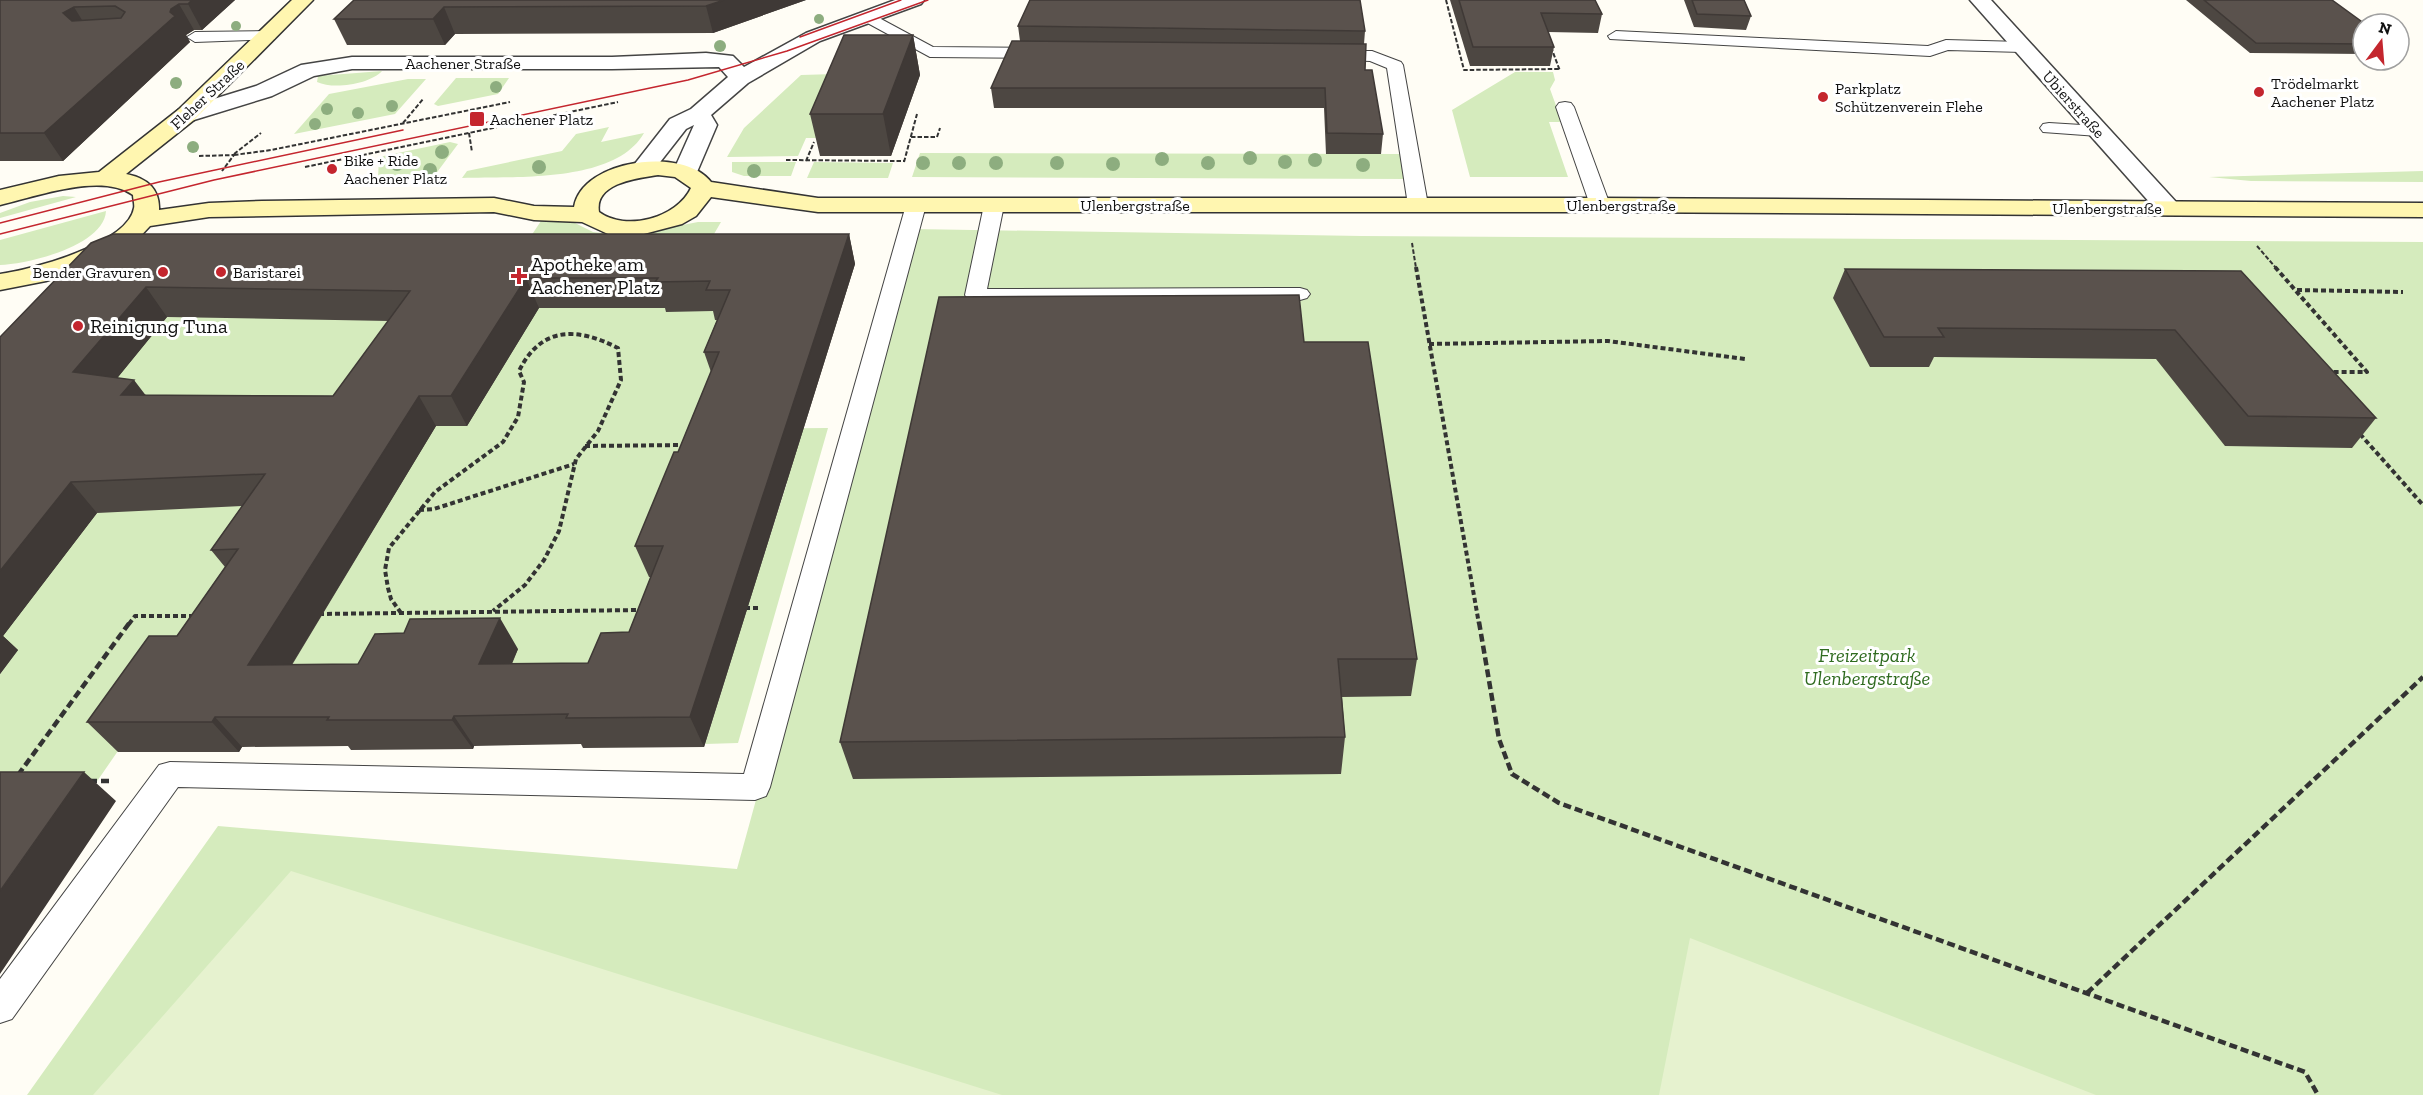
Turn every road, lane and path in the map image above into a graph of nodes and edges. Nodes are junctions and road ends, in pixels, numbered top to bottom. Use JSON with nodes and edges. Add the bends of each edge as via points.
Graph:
{"nodes":[{"id":1,"x":303,"y":0,"type":"edge"},
{"id":2,"x":914,"y":0,"type":"edge"},
{"id":3,"x":1446,"y":0,"type":"edge"},
{"id":4,"x":1980,"y":0,"type":"edge"},
{"id":5,"x":868,"y":17,"type":"junction"},
{"id":6,"x":268,"y":36,"type":"junction"},
{"id":7,"x":1616,"y":36,"type":"dead end"},
{"id":8,"x":195,"y":37,"type":"dead end"},
{"id":9,"x":2022,"y":47,"type":"junction"},
{"id":10,"x":1062,"y":53,"type":"edge"},
{"id":11,"x":1312,"y":56,"type":"edge"},
{"id":12,"x":1559,"y":69,"type":"dead end"},
{"id":13,"x":740,"y":78,"type":"junction"},
{"id":14,"x":628,"y":100,"type":"dead end"},
{"id":15,"x":510,"y":102,"type":"dead end"},
{"id":16,"x":1566,"y":107,"type":"dead end"},
{"id":17,"x":699,"y":114,"type":"junction"},
{"id":18,"x":917,"y":114,"type":"dead end"},
{"id":19,"x":186,"y":115,"type":"junction"},
{"id":20,"x":940,"y":128,"type":"dead end"},
{"id":21,"x":2049,"y":128,"type":"dead end"},
{"id":22,"x":2098,"y":131,"type":"junction"},
{"id":23,"x":469,"y":133,"type":"junction"},
{"id":24,"x":911,"y":137,"type":"junction"},
{"id":25,"x":814,"y":142,"type":"dead end"},
{"id":26,"x":472,"y":152,"type":"dead end"},
{"id":27,"x":135,"y":155,"type":"junction"},
{"id":28,"x":234,"y":155,"type":"junction"},
{"id":29,"x":783,"y":160,"type":"dead end"},
{"id":30,"x":806,"y":160,"type":"junction"},
{"id":31,"x":904,"y":161,"type":"junction"},
{"id":32,"x":300,"y":168,"type":"dead end"},
{"id":33,"x":642,"y":170,"type":"junction"},
{"id":34,"x":802,"y":171,"type":"dead end"},
{"id":35,"x":105,"y":179,"type":"junction"},
{"id":36,"x":694,"y":180,"type":"junction"},
{"id":37,"x":594,"y":190,"type":"junction"},
{"id":38,"x":3,"y":195,"type":"edge"},
{"id":39,"x":494,"y":205,"type":"junction"},
{"id":40,"x":818,"y":205,"type":"junction"},
{"id":41,"x":905,"y":205,"type":"junction"},
{"id":42,"x":994,"y":205,"type":"junction"},
{"id":43,"x":1412,"y":205,"type":"junction"},
{"id":44,"x":1600,"y":205,"type":"junction"},
{"id":45,"x":2168,"y":208,"type":"junction"},
{"id":46,"x":2226,"y":209,"type":"junction"},
{"id":47,"x":209,"y":210,"type":"junction"},
{"id":48,"x":2423,"y":210,"type":"edge"},
{"id":49,"x":588,"y":215,"type":"junction"},
{"id":50,"x":681,"y":215,"type":"junction"},
{"id":51,"x":141,"y":220,"type":"junction"},
{"id":52,"x":2,"y":284,"type":"edge"},
{"id":53,"x":2297,"y":290,"type":"junction"},
{"id":54,"x":2403,"y":292,"type":"dead end"},
{"id":55,"x":1300,"y":294,"type":"edge"},
{"id":56,"x":1429,"y":344,"type":"junction"},
{"id":57,"x":1745,"y":359,"type":"dead end"},
{"id":58,"x":2326,"y":372,"type":"edge"},
{"id":59,"x":2352,"y":425,"type":"edge"},
{"id":60,"x":688,"y":445,"type":"edge"},
{"id":61,"x":585,"y":446,"type":"junction"},
{"id":62,"x":574,"y":464,"type":"junction"},
{"id":63,"x":2423,"y":505,"type":"edge"},
{"id":64,"x":418,"y":510,"type":"junction"},
{"id":65,"x":766,"y":597,"type":"dead end"},
{"id":66,"x":739,"y":608,"type":"edge"},
{"id":67,"x":645,"y":610,"type":"edge"},
{"id":68,"x":493,"y":612,"type":"junction"},
{"id":69,"x":401,"y":614,"type":"junction"},
{"id":70,"x":308,"y":615,"type":"dead end"},
{"id":71,"x":204,"y":616,"type":"edge"},
{"id":72,"x":2423,"y":677,"type":"edge"},
{"id":73,"x":25,"y":781,"type":"edge"},
{"id":74,"x":78,"y":781,"type":"edge"},
{"id":75,"x":113,"y":781,"type":"dead end"},
{"id":76,"x":2087,"y":993,"type":"junction"},
{"id":77,"x":0,"y":1007,"type":"edge"},
{"id":78,"x":2318,"y":1095,"type":"edge"}],
"edges":[{"from":1,"to":6,"type":"street","name":"Fleher Straße"},
{"from":2,"to":5,"type":"street"},
{"from":3,"to":12,"type":"path","via":[[1464,70]]},
{"from":4,"to":9,"type":"street","name":"Ubierstraße"},
{"from":5,"to":10,"type":"lane","via":[[930,52]]},
{"from":5,"to":13,"type":"street","via":[[813,37]]},
{"from":6,"to":8,"type":"lane"},
{"from":6,"to":19,"type":"street","name":"Fleher Straße"},
{"from":7,"to":9,"type":"lane","via":[[1930,51],[1946,45]]},
{"from":9,"to":22,"type":"street","name":"Ubierstraße"},
{"from":11,"to":43,"type":"lane","via":[[1372,56],[1395,65]]},
{"from":13,"to":17,"type":"street"},
{"from":13,"to":19,"type":"street","name":"Aachener Straße","via":[[725,61],[706,59],[352,63],[309,70],[264,91]]},
{"from":14,"to":23,"type":"path"},
{"from":15,"to":28,"type":"path"},
{"from":16,"to":44,"type":"lane"},
{"from":17,"to":33,"type":"street","via":[[678,124]]},
{"from":17,"to":36,"type":"street","via":[[706,125]]},
{"from":18,"to":24,"type":"path"},
{"from":19,"to":27,"type":"street","name":"Fleher Straße"},
{"from":20,"to":24,"type":"path","via":[[937,137]]},
{"from":21,"to":22,"type":"lane"},
{"from":22,"to":45,"type":"street","name":"Ubierstraße"},
{"from":23,"to":26,"type":"path"},
{"from":23,"to":32,"type":"path"},
{"from":24,"to":31,"type":"path"},
{"from":25,"to":30,"type":"path"},
{"from":27,"to":28,"type":"path"},
{"from":27,"to":35,"type":"street","name":"Fleher Straße"},
{"from":28,"to":47,"type":"path","via":[[205,189],[223,190]]},
{"from":29,"to":30,"type":"path"},
{"from":30,"to":31,"type":"path"},
{"from":30,"to":34,"type":"path"},
{"from":31,"to":41,"type":"path"},
{"from":33,"to":36,"type":"street","name":"Ulenbergstraße","via":[[658,168]]},
{"from":33,"to":37,"type":"street","name":"Ulenbergstraße","via":[[624,174]]},
{"from":35,"to":38,"type":"street","via":[[60,181]]},
{"from":35,"to":51,"type":"street","via":[[123,181],[143,192],[147,209]]},
{"from":36,"to":40,"type":"street","name":"Ulenbergstraße"},
{"from":36,"to":50,"type":"street","via":[[701,197]]},
{"from":37,"to":39,"type":"street","via":[[548,192]]},
{"from":37,"to":49,"type":"street","via":[[585,207]]},
{"from":39,"to":47,"type":"street"},
{"from":39,"to":49,"type":"street","via":[[534,213]]},
{"from":40,"to":41,"type":"street","name":"Ulenbergstraße"},
{"from":40,"to":50,"type":"street","name":"Ulenbergstraße","via":[[723,215]]},
{"from":41,"to":42,"type":"street","name":"Ulenbergstraße"},
{"from":41,"to":77,"type":"lane","via":[[755,787],[170,774]]},
{"from":42,"to":43,"type":"street","name":"Ulenbergstraße"},
{"from":42,"to":55,"type":"lane","via":[[975,295]]},
{"from":43,"to":44,"type":"street","name":"Ulenbergstraße"},
{"from":43,"to":56,"type":"path"},
{"from":44,"to":45,"type":"street","name":"Ulenbergstraße"},
{"from":45,"to":46,"type":"street","name":"Ulenbergstraße"},
{"from":46,"to":48,"type":"street","name":"Ulenbergstraße"},
{"from":46,"to":53,"type":"path"},
{"from":47,"to":51,"type":"street"},
{"from":49,"to":50,"type":"street","via":[[597,222],[627,228],[646,227]]},
{"from":51,"to":52,"type":"street","via":[[120,239],[89,257]]},
{"from":53,"to":54,"type":"path"},
{"from":53,"to":58,"type":"path","via":[[2367,372]]},
{"from":56,"to":57,"type":"path","via":[[1608,341]]},
{"from":56,"to":76,"type":"path","via":[[1499,739],[1512,774],[1559,802]]},
{"from":59,"to":63,"type":"path"},
{"from":60,"to":61,"type":"path"},
{"from":61,"to":62,"type":"path"},
{"from":61,"to":64,"type":"path","via":[[598,431],[621,380],[618,348],[576,332],[560,333],[546,339],[523,360],[519,371],[524,382],[518,417],[503,442],[435,492]]},
{"from":62,"to":64,"type":"path","via":[[434,509]]},
{"from":62,"to":68,"type":"path","via":[[561,522],[544,560],[525,585]]},
{"from":64,"to":69,"type":"path","via":[[389,548],[385,570],[391,599]]},
{"from":65,"to":66,"type":"path","via":[[762,608]]},
{"from":67,"to":68,"type":"path"},
{"from":68,"to":69,"type":"path"},
{"from":69,"to":70,"type":"path"},
{"from":71,"to":73,"type":"path","via":[[135,616],[14,781]]},
{"from":72,"to":76,"type":"path"},
{"from":74,"to":75,"type":"path"},
{"from":76,"to":78,"type":"path","via":[[2305,1072]]}]}
